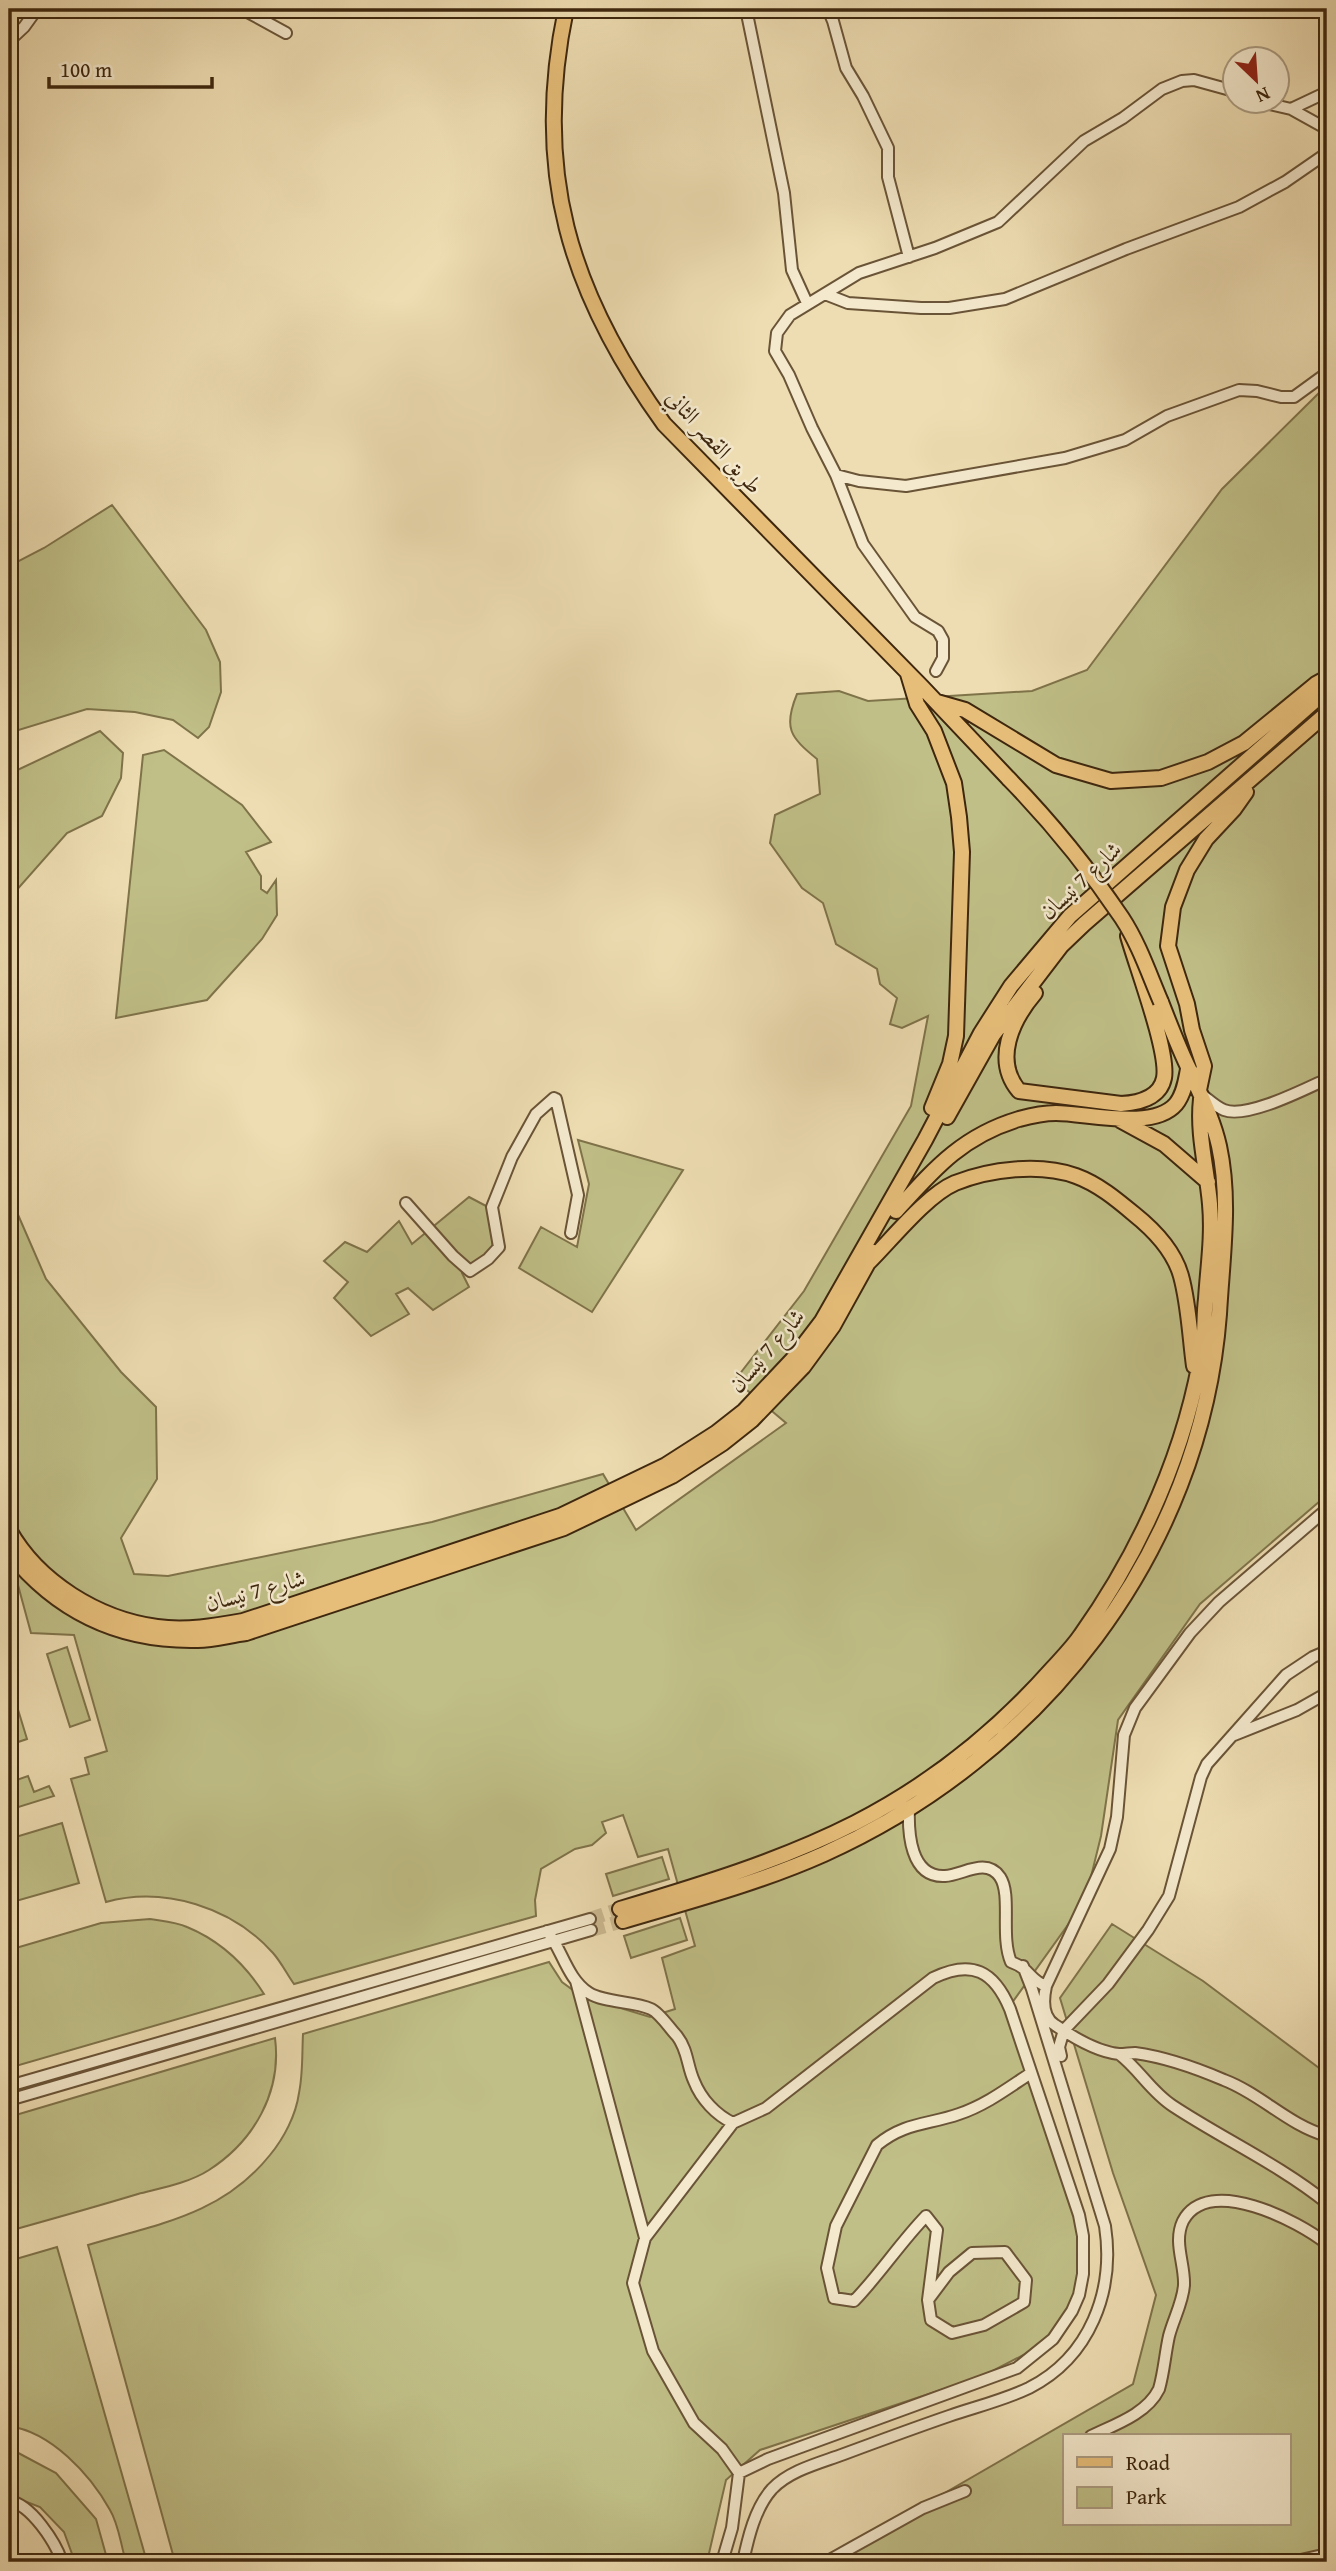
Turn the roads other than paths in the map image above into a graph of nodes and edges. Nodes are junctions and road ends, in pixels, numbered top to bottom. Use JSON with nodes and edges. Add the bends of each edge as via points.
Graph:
{"nodes":[{"id":1,"x":37,"y":9,"type":"edge"},
{"id":2,"x":242,"y":9,"type":"edge"},
{"id":3,"x":566,"y":9,"type":"edge"},
{"id":4,"x":746,"y":9,"type":"edge"},
{"id":5,"x":828,"y":9,"type":"edge"},
{"id":6,"x":286,"y":33,"type":"dead end"},
{"id":7,"x":9,"y":41,"type":"edge"},
{"id":8,"x":1220,"y":87,"type":"edge"},
{"id":9,"x":1327,"y":92,"type":"edge"},
{"id":10,"x":1292,"y":109,"type":"joint"},
{"id":11,"x":1327,"y":129,"type":"edge"},
{"id":12,"x":1327,"y":153,"type":"edge"},
{"id":13,"x":909,"y":257,"type":"junction"},
{"id":14,"x":1327,"y":281,"type":"edge"},
{"id":15,"x":825,"y":294,"type":"junction"},
{"id":16,"x":807,"y":303,"type":"junction"},
{"id":17,"x":1327,"y":321,"type":"edge"},
{"id":18,"x":1327,"y":373,"type":"edge"},
{"id":19,"x":835,"y":475,"type":"junction"},
{"id":20,"x":936,"y":671,"type":"dead end"},
{"id":21,"x":908,"y":672,"type":"junction"},
{"id":22,"x":1327,"y":678,"type":"edge"},
{"id":23,"x":1327,"y":690,"type":"edge"},
{"id":24,"x":936,"y":702,"type":"junction"},
{"id":25,"x":1327,"y":713,"type":"edge"},
{"id":26,"x":1259,"y":773,"type":"junction"},
{"id":27,"x":1061,"y":946,"type":"junction"},
{"id":28,"x":1155,"y":1003,"type":"junction"},
{"id":29,"x":1188,"y":1069,"type":"junction"},
{"id":30,"x":1327,"y":1079,"type":"edge"},
{"id":31,"x":1200,"y":1092,"type":"junction"},
{"id":32,"x":1112,"y":1117,"type":"junction"},
{"id":33,"x":925,"y":1140,"type":"junction"},
{"id":34,"x":1208,"y":1182,"type":"junction"},
{"id":35,"x":406,"y":1203,"type":"dead end"},
{"id":36,"x":896,"y":1211,"type":"junction"},
{"id":37,"x":571,"y":1233,"type":"dead end"},
{"id":38,"x":866,"y":1266,"type":"junction"},
{"id":39,"x":1196,"y":1381,"type":"junction"},
{"id":40,"x":1327,"y":1509,"type":"edge"},
{"id":41,"x":9,"y":1530,"type":"edge"},
{"id":42,"x":9,"y":1552,"type":"edge"},
{"id":43,"x":1327,"y":1651,"type":"edge"},
{"id":44,"x":1327,"y":1693,"type":"edge"},
{"id":45,"x":1234,"y":1735,"type":"junction"},
{"id":46,"x":909,"y":1808,"type":"junction"},
{"id":47,"x":547,"y":1931,"type":"junction"},
{"id":48,"x":555,"y":1941,"type":"junction"},
{"id":49,"x":1023,"y":1966,"type":"junction"},
{"id":50,"x":575,"y":1979,"type":"junction"},
{"id":51,"x":1046,"y":1986,"type":"junction"},
{"id":52,"x":1064,"y":2030,"type":"junction"},
{"id":53,"x":1119,"y":2054,"type":"junction"},
{"id":54,"x":1060,"y":2056,"type":"dead end"},
{"id":55,"x":1031,"y":2073,"type":"junction"},
{"id":56,"x":9,"y":2086,"type":"edge"},
{"id":57,"x":9,"y":2100,"type":"edge"},
{"id":58,"x":733,"y":2123,"type":"junction"},
{"id":59,"x":1327,"y":2136,"type":"edge"},
{"id":60,"x":1327,"y":2203,"type":"edge"},
{"id":61,"x":645,"y":2238,"type":"junction"},
{"id":62,"x":1327,"y":2244,"type":"edge"},
{"id":63,"x":928,"y":2300,"type":"junction"},
{"id":64,"x":1095,"y":2434,"type":"edge"},
{"id":65,"x":739,"y":2473,"type":"junction"},
{"id":66,"x":965,"y":2491,"type":"dead end"},
{"id":67,"x":9,"y":2501,"type":"edge"},
{"id":68,"x":1327,"y":2554,"type":"edge"},
{"id":69,"x":62,"y":2562,"type":"edge"},
{"id":70,"x":722,"y":2562,"type":"edge"},
{"id":71,"x":743,"y":2562,"type":"edge"},
{"id":72,"x":826,"y":2562,"type":"edge"},
{"id":73,"x":1292,"y":2562,"type":"edge"}],
"edges":[{"from":1,"to":7,"type":"street"},
{"from":2,"to":6,"type":"street"},
{"from":3,"to":21,"type":"main road","name":"طريق القصر الثاني","via":[[554,81],[556,181],[569,238],[611,344],[664,424]]},
{"from":4,"to":16,"type":"street","via":[[784,193],[792,270]]},
{"from":5,"to":13,"type":"street","via":[[846,68],[888,148],[888,177]]},
{"from":8,"to":13,"type":"street","via":[[1194,80],[1162,89],[1084,141],[998,222]]},
{"from":9,"to":10,"type":"street"},
{"from":10,"to":11,"type":"street"},
{"from":12,"to":15,"type":"street","via":[[1239,207],[1005,299],[921,308],[848,303]]},
{"from":13,"to":15,"type":"street","via":[[859,273]]},
{"from":14,"to":17,"type":"street"},
{"from":15,"to":16,"type":"street"},
{"from":16,"to":19,"type":"street","via":[[781,325],[775,351]]},
{"from":18,"to":19,"type":"street","via":[[1294,397],[1239,390],[1167,416],[1125,440],[1065,458],[905,486]]},
{"from":19,"to":20,"type":"street","via":[[853,523],[877,567],[915,617],[938,631],[943,640],[943,658]]},
{"from":21,"to":24,"type":"main road","name":"طريق القصر الثاني"},
{"from":21,"to":33,"type":"main road","via":[[917,705],[934,731],[954,783],[962,852],[956,1036],[950,1064],[926,1121]]},
{"from":22,"to":24,"type":"main road","via":[[1244,743],[1208,762],[1161,778],[1111,781],[1055,765],[965,710]]},
{"from":23,"to":33,"type":"main road","name":"شارع 7 نيسان","via":[[1070,916],[1011,986],[981,1032]]},
{"from":24,"to":28,"type":"main road","name":"طريق القصر الثاني","bridge":true,"via":[[1044,814],[1122,919],[1143,957]]},
{"from":25,"to":26,"type":"main road","name":"شارع 7 نيسان"},
{"from":26,"to":27,"type":"main road","name":"شارع 7 نيسان"},
{"from":26,"to":31,"type":"main road","via":[[1193,859],[1173,907],[1168,946],[1204,1066]]},
{"from":27,"to":28,"type":"main road","via":[[1048,978],[1028,1001],[1010,1038],[1006,1066],[1019,1091],[1121,1104],[1138,1103],[1154,1094],[1164,1079]]},
{"from":27,"to":36,"type":"main road","name":"شارع 7 نيسان","via":[[993,1035]]},
{"from":28,"to":29,"type":"main road"},
{"from":29,"to":31,"type":"main road"},
{"from":29,"to":32,"type":"main road","via":[[1175,1104],[1162,1113]]},
{"from":30,"to":31,"type":"street","via":[[1278,1102],[1245,1110],[1225,1111]]},
{"from":31,"to":34,"type":"main road"},
{"from":31,"to":46,"type":"main road","via":[[1218,1141],[1226,1206],[1217,1342],[1177,1496],[1095,1641],[1060,1684],[992,1749]]},
{"from":32,"to":34,"type":"main road","via":[[1164,1144]]},
{"from":32,"to":36,"type":"main road","via":[[1054,1113],[993,1129],[939,1163]]},
{"from":33,"to":41,"type":"main road","name":"شارع 7 نيسان","via":[[822,1321],[762,1392],[716,1433],[666,1465],[560,1516],[243,1621],[200,1628],[157,1627],[97,1609],[34,1564]]},
{"from":34,"to":39,"type":"main road","via":[[1212,1251]]},
{"from":35,"to":37,"type":"street","via":[[470,1271],[488,1259],[499,1247],[492,1208],[512,1157],[536,1114],[555,1098],[578,1195]]},
{"from":36,"to":38,"type":"main road","name":"شارع 7 نيسان"},
{"from":38,"to":39,"type":"main road","via":[[934,1195],[954,1183],[1018,1170],[1074,1175],[1119,1202],[1168,1248],[1181,1276]]},
{"from":38,"to":42,"type":"main road","name":"شارع 7 نيسان","via":[[803,1367],[752,1420],[672,1476],[537,1536],[246,1633],[200,1640],[156,1639],[92,1620],[51,1597]]},
{"from":39,"to":46,"type":"main road","via":[[1157,1501],[1128,1562],[1080,1637],[1019,1705],[928,1780],[855,1823],[774,1860],[621,1915],[779,1873],[825,1854]]},
{"from":40,"to":51,"type":"street","via":[[1219,1602],[1135,1708],[1124,1735],[1118,1817],[1110,1849]]},
{"from":43,"to":45,"type":"street","via":[[1286,1675]]},
{"from":44,"to":45,"type":"street"},
{"from":45,"to":52,"type":"street","via":[[1213,1756],[1201,1777],[1174,1881],[1160,1912],[1108,1983]]},
{"from":46,"to":49,"type":"street","via":[[910,1842],[927,1871],[943,1876],[985,1868],[998,1874],[1006,1897],[1007,1954],[1011,1962]]},
{"from":47,"to":48,"type":"street"},
{"from":47,"to":48,"type":"street","via":[[591,1924]]},
{"from":47,"to":56,"type":"street"},
{"from":48,"to":50,"type":"street"},
{"from":48,"to":57,"type":"street"},
{"from":49,"to":51,"type":"street"},
{"from":49,"to":71,"type":"street","via":[[1105,2226],[1107,2270],[1093,2324],[1065,2363],[1027,2389],[783,2479],[761,2506]]},
{"from":50,"to":58,"type":"street","via":[[589,1993],[653,2009],[680,2040],[694,2081],[709,2105]]},
{"from":50,"to":61,"type":"street"},
{"from":51,"to":52,"type":"street","via":[[1049,2020]]},
{"from":52,"to":53,"type":"street"},
{"from":52,"to":54,"type":"street"},
{"from":53,"to":59,"type":"street","via":[[1174,2062],[1222,2079],[1300,2126]]},
{"from":53,"to":60,"type":"street","via":[[1162,2099]]},
{"from":55,"to":58,"type":"street","via":[[999,1985],[977,1970],[958,1969],[933,1978],[766,2108]]},
{"from":55,"to":63,"type":"street","via":[[975,2108],[888,2136],[877,2145],[836,2226],[827,2268],[834,2298],[854,2301],[926,2216],[937,2230]]},
{"from":55,"to":65,"type":"street","via":[[1083,2235],[1079,2295],[1054,2339],[1005,2374]]},
{"from":58,"to":61,"type":"street"},
{"from":61,"to":65,"type":"street","via":[[633,2283],[653,2351],[694,2423]]},
{"from":62,"to":64,"type":"street","via":[[1294,2221],[1246,2204],[1222,2201],[1188,2214],[1178,2239],[1183,2292],[1159,2389],[1141,2409]]},
{"from":63,"to":63,"type":"street","via":[[949,2272],[972,2253],[1006,2252],[1027,2280],[1024,2301],[984,2325],[952,2333],[931,2320]]},
{"from":65,"to":70,"type":"street"},
{"from":66,"to":72,"type":"street","via":[[923,2508]]},
{"from":67,"to":69,"type":"street","via":[[35,2519],[56,2544]]},
{"from":68,"to":73,"type":"street"}]}
